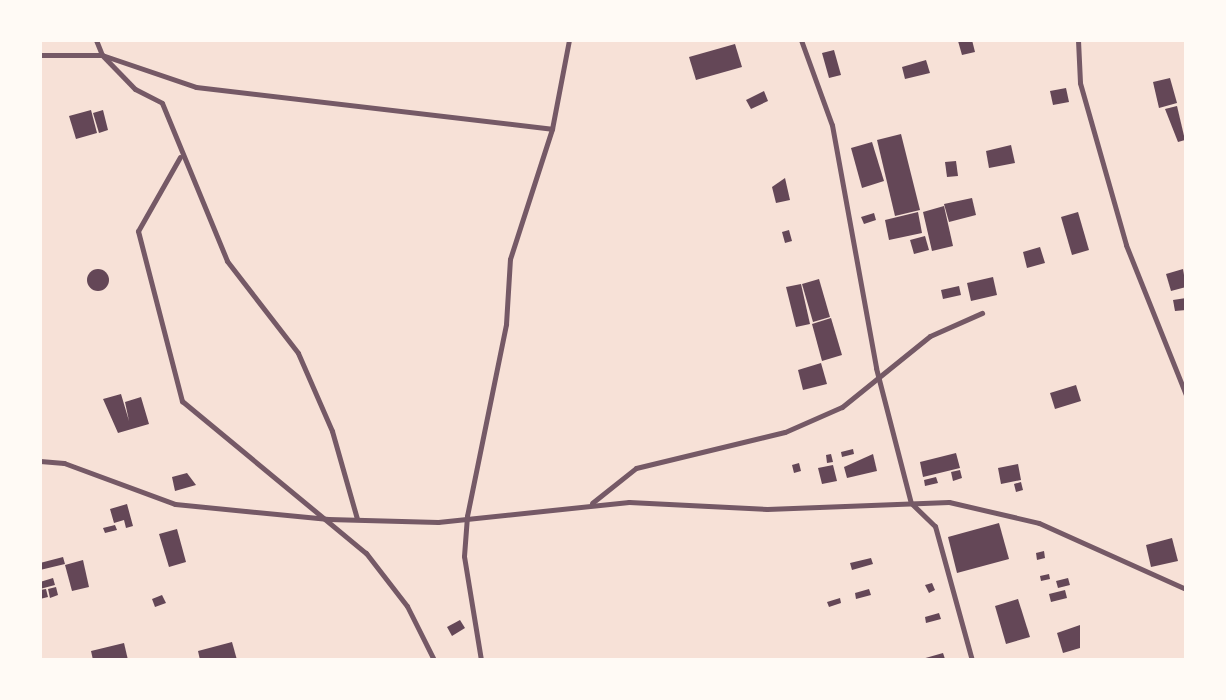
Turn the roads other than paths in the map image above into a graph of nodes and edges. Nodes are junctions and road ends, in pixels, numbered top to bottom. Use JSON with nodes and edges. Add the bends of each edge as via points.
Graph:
{"nodes":[{"id":1,"x":96,"y":40,"type":"edge"},
{"id":2,"x":569,"y":40,"type":"edge"},
{"id":3,"x":801,"y":40,"type":"edge"},
{"id":4,"x":1078,"y":40,"type":"edge"},
{"id":5,"x":40,"y":55,"type":"edge"},
{"id":6,"x":102,"y":55,"type":"junction"},
{"id":7,"x":552,"y":129,"type":"junction"},
{"id":8,"x":180,"y":157,"type":"junction"},
{"id":9,"x":982,"y":313,"type":"dead end"},
{"id":10,"x":878,"y":377,"type":"junction"},
{"id":11,"x":1186,"y":395,"type":"edge"},
{"id":12,"x":40,"y":461,"type":"edge"},
{"id":13,"x":911,"y":503,"type":"junction"},
{"id":14,"x":590,"y":504,"type":"junction"},
{"id":15,"x":467,"y":516,"type":"junction"},
{"id":16,"x":328,"y":519,"type":"junction"},
{"id":17,"x":357,"y":519,"type":"junction"},
{"id":18,"x":1186,"y":589,"type":"edge"},
{"id":19,"x":434,"y":660,"type":"edge"},
{"id":20,"x":481,"y":660,"type":"edge"},
{"id":21,"x":972,"y":660,"type":"edge"}],
"edges":[{"from":1,"to":6,"type":"street"},
{"from":2,"to":7,"type":"street"},
{"from":3,"to":10,"type":"street","via":[[832,125]]},
{"from":4,"to":11,"type":"street","via":[[1080,83],[1126,245]]},
{"from":5,"to":6,"type":"street"},
{"from":6,"to":7,"type":"street","via":[[196,87]]},
{"from":6,"to":8,"type":"street","via":[[135,89],[162,103]]},
{"from":7,"to":15,"type":"street","via":[[510,259],[506,324]]},
{"from":8,"to":16,"type":"street","via":[[138,231],[182,401]]},
{"from":8,"to":17,"type":"street","via":[[227,261],[298,353],[332,431]]},
{"from":9,"to":10,"type":"street","via":[[930,335]]},
{"from":10,"to":13,"type":"street"},
{"from":10,"to":14,"type":"street","via":[[842,407],[785,432],[636,468]]},
{"from":12,"to":16,"type":"street","via":[[64,463],[176,504]]},
{"from":13,"to":14,"type":"street","via":[[767,509]]},
{"from":13,"to":18,"type":"street","via":[[950,502],[1039,523]]},
{"from":13,"to":21,"type":"street","via":[[935,526]]},
{"from":14,"to":15,"type":"street"},
{"from":15,"to":17,"type":"street"},
{"from":15,"to":20,"type":"street","via":[[464,556]]},
{"from":16,"to":17,"type":"street"},
{"from":16,"to":19,"type":"street","via":[[366,553],[407,606]]}]}
